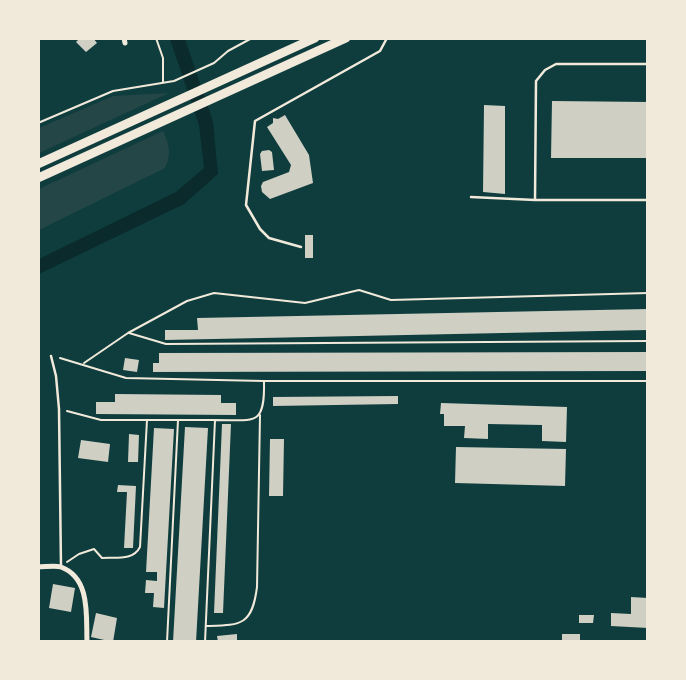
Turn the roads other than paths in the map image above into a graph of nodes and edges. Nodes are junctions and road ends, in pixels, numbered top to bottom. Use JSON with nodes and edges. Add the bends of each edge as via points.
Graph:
{"nodes":[{"id":1,"x":315,"y":38,"type":"edge"},
{"id":2,"x":346,"y":38,"type":"edge"},
{"id":3,"x":387,"y":38,"type":"edge"},
{"id":4,"x":648,"y":64,"type":"edge"},
{"id":5,"x":38,"y":164,"type":"edge"},
{"id":6,"x":38,"y":178,"type":"edge"},
{"id":7,"x":471,"y":197,"type":"dead end"},
{"id":8,"x":535,"y":200,"type":"junction"},
{"id":9,"x":648,"y":200,"type":"edge"},
{"id":10,"x":301,"y":247,"type":"dead end"},
{"id":11,"x":51,"y":356,"type":"road end"},
{"id":12,"x":38,"y":567,"type":"edge"},
{"id":13,"x":61,"y":567,"type":"junction"},
{"id":14,"x":87,"y":642,"type":"edge"}],
"edges":[{"from":1,"to":5,"type":"main road"},
{"from":2,"to":6,"type":"main road"},
{"from":3,"to":10,"type":"lane","via":[[380,51],[255,121],[246,205],[269,238]]},
{"from":4,"to":8,"type":"lane","via":[[556,64],[545,70],[536,81]]},
{"from":7,"to":8,"type":"lane"},
{"from":8,"to":9,"type":"lane"},
{"from":11,"to":13,"type":"lane","via":[[59,409]]},
{"from":12,"to":13,"type":"street"},
{"from":13,"to":14,"type":"street","via":[[77,579],[85,596]]}]}
